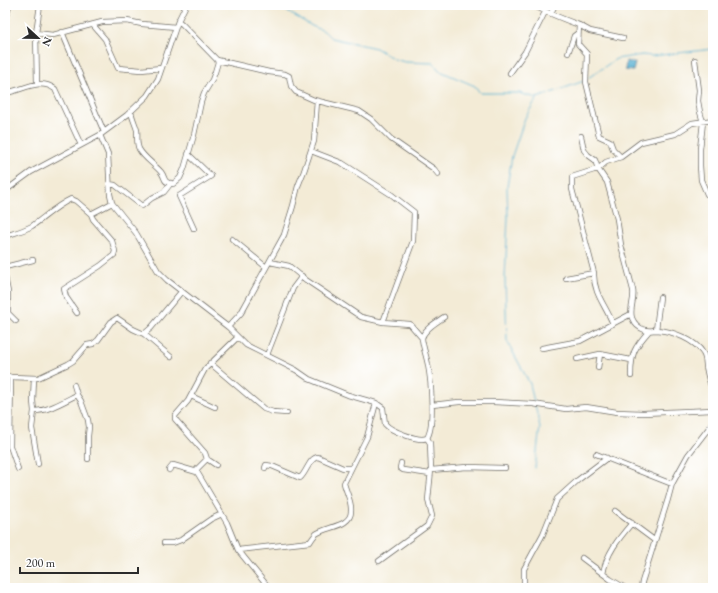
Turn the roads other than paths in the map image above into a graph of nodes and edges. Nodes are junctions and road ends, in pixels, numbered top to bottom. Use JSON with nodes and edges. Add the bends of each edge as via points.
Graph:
{"nodes":[{"id":1,"x":9,"y":5,"type":"edge"},
{"id":2,"x":40,"y":5,"type":"edge"},
{"id":3,"x":186,"y":5,"type":"edge"},
{"id":4,"x":533,"y":5,"type":"edge"},
{"id":5,"x":555,"y":5,"type":"edge"},
{"id":6,"x":545,"y":12,"type":"junction"},
{"id":7,"x":5,"y":13,"type":"edge"},
{"id":8,"x":551,"y":13,"type":"junction"},
{"id":9,"x":178,"y":21,"type":"junction"},
{"id":10,"x":93,"y":25,"type":"junction"},
{"id":11,"x":578,"y":25,"type":"junction"},
{"id":12,"x":176,"y":27,"type":"junction"},
{"id":13,"x":62,"y":32,"type":"junction"},
{"id":14,"x":36,"y":33,"type":"junction"},
{"id":15,"x":578,"y":33,"type":"junction"},
{"id":16,"x":623,"y":38,"type":"dead end"},
{"id":17,"x":568,"y":53,"type":"dead end"},
{"id":18,"x":217,"y":60,"type":"junction"},
{"id":19,"x":695,"y":60,"type":"dead end"},
{"id":20,"x":161,"y":68,"type":"junction"},
{"id":21,"x":510,"y":73,"type":"dead end"},
{"id":22,"x":37,"y":84,"type":"junction"},
{"id":23,"x":5,"y":93,"type":"edge"},
{"id":24,"x":317,"y":101,"type":"junction"},
{"id":25,"x":131,"y":111,"type":"junction"},
{"id":26,"x":713,"y":120,"type":"edge"},
{"id":27,"x":703,"y":122,"type":"junction"},
{"id":28,"x":102,"y":133,"type":"junction"},
{"id":29,"x":581,"y":136,"type":"dead end"},
{"id":30,"x":81,"y":145,"type":"junction"},
{"id":31,"x":310,"y":151,"type":"junction"},
{"id":32,"x":188,"y":154,"type":"junction"},
{"id":33,"x":621,"y":157,"type":"junction"},
{"id":34,"x":598,"y":169,"type":"junction"},
{"id":35,"x":438,"y":174,"type":"dead end"},
{"id":36,"x":171,"y":183,"type":"junction"},
{"id":37,"x":109,"y":184,"type":"junction"},
{"id":38,"x":5,"y":191,"type":"edge"},
{"id":39,"x":713,"y":197,"type":"edge"},
{"id":40,"x":112,"y":203,"type":"junction"},
{"id":41,"x":91,"y":214,"type":"junction"},
{"id":42,"x":194,"y":229,"type":"dead end"},
{"id":43,"x":5,"y":236,"type":"edge"},
{"id":44,"x":232,"y":239,"type":"dead end"},
{"id":45,"x":33,"y":260,"type":"dead end"},
{"id":46,"x":270,"y":262,"type":"junction"},
{"id":47,"x":5,"y":267,"type":"edge"},
{"id":48,"x":266,"y":267,"type":"junction"},
{"id":49,"x":594,"y":273,"type":"junction"},
{"id":50,"x":5,"y":276,"type":"edge"},
{"id":51,"x":302,"y":276,"type":"junction"},
{"id":52,"x":566,"y":278,"type":"dead end"},
{"id":53,"x":181,"y":292,"type":"junction"},
{"id":54,"x":660,"y":297,"type":"dead end"},
{"id":55,"x":76,"y":313,"type":"dead end"},
{"id":56,"x":7,"y":314,"type":"edge"},
{"id":57,"x":632,"y":314,"type":"junction"},
{"id":58,"x":444,"y":317,"type":"dead end"},
{"id":59,"x":16,"y":321,"type":"dead end"},
{"id":60,"x":383,"y":322,"type":"junction"},
{"id":61,"x":613,"y":324,"type":"junction"},
{"id":62,"x":228,"y":327,"type":"junction"},
{"id":63,"x":656,"y":330,"type":"junction"},
{"id":64,"x":649,"y":331,"type":"junction"},
{"id":65,"x":144,"y":334,"type":"junction"},
{"id":66,"x":238,"y":337,"type":"junction"},
{"id":67,"x":422,"y":338,"type":"junction"},
{"id":68,"x":542,"y":348,"type":"dead end"},
{"id":69,"x":600,"y":354,"type":"junction"},
{"id":70,"x":267,"y":355,"type":"junction"},
{"id":71,"x":171,"y":357,"type":"dead end"},
{"id":72,"x":577,"y":359,"type":"dead end"},
{"id":73,"x":631,"y":360,"type":"junction"},
{"id":74,"x":210,"y":363,"type":"junction"},
{"id":75,"x":598,"y":368,"type":"dead end"},
{"id":76,"x":5,"y":375,"type":"edge"},
{"id":77,"x":631,"y":376,"type":"dead end"},
{"id":78,"x":11,"y":377,"type":"junction"},
{"id":79,"x":34,"y":378,"type":"junction"},
{"id":80,"x":74,"y":385,"type":"dead end"},
{"id":81,"x":713,"y":392,"type":"edge"},
{"id":82,"x":77,"y":395,"type":"junction"},
{"id":83,"x":191,"y":396,"type":"junction"},
{"id":84,"x":376,"y":403,"type":"junction"},
{"id":85,"x":432,"y":405,"type":"junction"},
{"id":86,"x":215,"y":407,"type":"dead end"},
{"id":87,"x":713,"y":410,"type":"edge"},
{"id":88,"x":34,"y":411,"type":"junction"},
{"id":89,"x":287,"y":413,"type":"dead end"},
{"id":90,"x":713,"y":421,"type":"edge"},
{"id":91,"x":708,"y":429,"type":"junction"},
{"id":92,"x":713,"y":432,"type":"edge"},
{"id":93,"x":427,"y":438,"type":"junction"},
{"id":94,"x":596,"y":454,"type":"dead end"},
{"id":95,"x":607,"y":458,"type":"junction"},
{"id":96,"x":88,"y":459,"type":"dead end"},
{"id":97,"x":207,"y":459,"type":"junction"},
{"id":98,"x":400,"y":463,"type":"dead end"},
{"id":99,"x":38,"y":464,"type":"dead end"},
{"id":100,"x":216,"y":465,"type":"dead end"},
{"id":101,"x":265,"y":468,"type":"dead end"},
{"id":102,"x":351,"y":468,"type":"junction"},
{"id":103,"x":505,"y":468,"type":"dead end"},
{"id":104,"x":18,"y":469,"type":"dead end"},
{"id":105,"x":169,"y":470,"type":"dead end"},
{"id":106,"x":197,"y":472,"type":"junction"},
{"id":107,"x":430,"y":472,"type":"junction"},
{"id":108,"x":672,"y":484,"type":"junction"},
{"id":109,"x":615,"y":511,"type":"dead end"},
{"id":110,"x":222,"y":514,"type":"junction"},
{"id":111,"x":632,"y":523,"type":"junction"},
{"id":112,"x":654,"y":540,"type":"junction"},
{"id":113,"x":164,"y":543,"type":"dead end"},
{"id":114,"x":238,"y":550,"type":"junction"},
{"id":115,"x":582,"y":558,"type":"dead end"},
{"id":116,"x":379,"y":561,"type":"dead end"},
{"id":117,"x":603,"y":574,"type":"junction"},
{"id":118,"x":269,"y":588,"type":"edge"},
{"id":119,"x":524,"y":588,"type":"edge"},
{"id":120,"x":625,"y":588,"type":"edge"},
{"id":121,"x":641,"y":588,"type":"edge"}],
"edges":[{"from":1,"to":7,"type":"street","via":[[9,12]]},
{"from":2,"to":14,"type":"street"},
{"from":3,"to":9,"type":"street"},
{"from":4,"to":6,"type":"street"},
{"from":5,"to":8,"type":"street"},
{"from":6,"to":8,"type":"street"},
{"from":6,"to":21,"type":"street","via":[[525,52]]},
{"from":8,"to":11,"type":"street"},
{"from":9,"to":12,"type":"street"},
{"from":9,"to":18,"type":"street"},
{"from":10,"to":12,"type":"street","via":[[127,21]]},
{"from":10,"to":13,"type":"street"},
{"from":10,"to":20,"type":"street","via":[[108,44],[118,68]]},
{"from":11,"to":15,"type":"street"},
{"from":11,"to":16,"type":"street","via":[[590,31]]},
{"from":12,"to":20,"type":"street"},
{"from":13,"to":14,"type":"street","via":[[53,35]]},
{"from":13,"to":28,"type":"street"},
{"from":14,"to":22,"type":"street"},
{"from":15,"to":17,"type":"street","via":[[574,36]]},
{"from":15,"to":33,"type":"street","via":[[578,44],[587,54],[586,80],[599,136],[610,141],[613,149]]},
{"from":18,"to":24,"type":"street","via":[[285,74],[289,76],[291,86],[296,92]]},
{"from":18,"to":32,"type":"street","via":[[212,80],[204,93]]},
{"from":19,"to":27,"type":"street","via":[[698,101]]},
{"from":20,"to":25,"type":"street","via":[[158,79],[147,96]]},
{"from":22,"to":23,"type":"street"},
{"from":22,"to":30,"type":"street","via":[[49,85],[55,90]]},
{"from":24,"to":31,"type":"street","via":[[314,141]]},
{"from":24,"to":35,"type":"street","via":[[359,110],[391,139]]},
{"from":25,"to":28,"type":"street"},
{"from":25,"to":36,"type":"street","via":[[138,147],[162,173],[164,179]]},
{"from":26,"to":27,"type":"street"},
{"from":27,"to":33,"type":"street","via":[[688,125],[675,134],[641,142]]},
{"from":27,"to":39,"type":"street","via":[[700,149],[701,180],[707,194]]},
{"from":28,"to":30,"type":"street"},
{"from":28,"to":37,"type":"street","via":[[108,154]]},
{"from":29,"to":34,"type":"street","via":[[584,150],[595,160]]},
{"from":30,"to":38,"type":"street","via":[[31,172]]},
{"from":31,"to":46,"type":"street","via":[[284,236]]},
{"from":31,"to":60,"type":"street","via":[[342,163],[414,212],[413,240]]},
{"from":32,"to":36,"type":"street","via":[[180,178]]},
{"from":32,"to":42,"type":"street","via":[[212,176],[179,196]]},
{"from":33,"to":34,"type":"street","via":[[606,162]]},
{"from":34,"to":49,"type":"street","via":[[572,177],[571,182]]},
{"from":34,"to":57,"type":"street","via":[[607,182],[617,219],[634,296]]},
{"from":36,"to":37,"type":"street","via":[[164,192],[142,206],[115,185]]},
{"from":37,"to":40,"type":"street"},
{"from":40,"to":41,"type":"street"},
{"from":40,"to":53,"type":"street","via":[[136,233],[158,271]]},
{"from":41,"to":43,"type":"street","via":[[76,200],[71,199],[31,226]]},
{"from":41,"to":55,"type":"street","via":[[112,241],[115,251],[114,255],[100,266],[64,289]]},
{"from":44,"to":48,"type":"street"},
{"from":45,"to":47,"type":"street"},
{"from":46,"to":48,"type":"street"},
{"from":46,"to":51,"type":"street","via":[[289,266]]},
{"from":48,"to":62,"type":"street","via":[[241,313]]},
{"from":49,"to":52,"type":"street"},
{"from":49,"to":61,"type":"street","via":[[595,288]]},
{"from":50,"to":56,"type":"street","via":[[8,292]]},
{"from":51,"to":60,"type":"street","via":[[361,317]]},
{"from":51,"to":70,"type":"street","via":[[293,288]]},
{"from":53,"to":62,"type":"street"},
{"from":53,"to":65,"type":"street"},
{"from":54,"to":63,"type":"street"},
{"from":56,"to":59,"type":"street"},
{"from":57,"to":61,"type":"street"},
{"from":57,"to":64,"type":"street","via":[[636,324]]},
{"from":58,"to":67,"type":"street","via":[[425,332]]},
{"from":60,"to":67,"type":"street","via":[[410,324]]},
{"from":61,"to":68,"type":"street","via":[[580,341]]},
{"from":62,"to":66,"type":"street"},
{"from":63,"to":64,"type":"street"},
{"from":63,"to":81,"type":"street","via":[[688,340],[703,353]]},
{"from":64,"to":73,"type":"street","via":[[637,344]]},
{"from":65,"to":71,"type":"street"},
{"from":65,"to":79,"type":"street","via":[[115,318],[98,340],[87,345],[73,361]]},
{"from":66,"to":70,"type":"street","via":[[246,345]]},
{"from":66,"to":74,"type":"street"},
{"from":67,"to":85,"type":"street","via":[[429,370]]},
{"from":69,"to":72,"type":"street"},
{"from":69,"to":73,"type":"street"},
{"from":69,"to":75,"type":"street"},
{"from":70,"to":84,"type":"street","via":[[309,379]]},
{"from":73,"to":77,"type":"street"},
{"from":74,"to":83,"type":"street","via":[[200,376]]},
{"from":74,"to":89,"type":"street","via":[[264,409]]},
{"from":76,"to":78,"type":"street"},
{"from":78,"to":79,"type":"street"},
{"from":78,"to":104,"type":"street","via":[[10,446]]},
{"from":79,"to":88,"type":"street"},
{"from":80,"to":82,"type":"street"},
{"from":82,"to":88,"type":"street","via":[[40,411]]},
{"from":82,"to":96,"type":"street","via":[[88,420]]},
{"from":83,"to":86,"type":"street"},
{"from":83,"to":97,"type":"street","via":[[176,414],[175,419],[205,453]]},
{"from":84,"to":93,"type":"street","via":[[383,408],[388,427],[418,439]]},
{"from":84,"to":102,"type":"street","via":[[366,437]]},
{"from":85,"to":87,"type":"street","via":[[492,402],[643,413]]},
{"from":85,"to":93,"type":"street"},
{"from":88,"to":99,"type":"street","via":[[32,428]]},
{"from":90,"to":91,"type":"street"},
{"from":91,"to":92,"type":"street"},
{"from":91,"to":108,"type":"street","via":[[688,455]]},
{"from":93,"to":107,"type":"street","via":[[430,443]]},
{"from":94,"to":95,"type":"street"},
{"from":95,"to":108,"type":"street"},
{"from":95,"to":119,"type":"street","via":[[557,499],[543,534],[524,569]]},
{"from":97,"to":100,"type":"street"},
{"from":97,"to":106,"type":"street"},
{"from":98,"to":107,"type":"street","via":[[403,470]]},
{"from":101,"to":102,"type":"street","via":[[266,465],[272,466],[300,478],[312,460],[318,457],[343,468]]},
{"from":102,"to":114,"type":"street","via":[[344,483],[351,511],[349,519],[344,524],[332,526],[316,534],[310,542]]},
{"from":103,"to":107,"type":"street","via":[[467,467]]},
{"from":105,"to":106,"type":"street","via":[[174,465]]},
{"from":106,"to":110,"type":"street"},
{"from":107,"to":116,"type":"street","via":[[428,500],[432,516],[427,526]]},
{"from":108,"to":112,"type":"street"},
{"from":109,"to":111,"type":"street"},
{"from":110,"to":113,"type":"street","via":[[181,540]]},
{"from":110,"to":114,"type":"street"},
{"from":111,"to":112,"type":"street"},
{"from":111,"to":117,"type":"street","via":[[616,542]]},
{"from":112,"to":121,"type":"street"},
{"from":114,"to":118,"type":"street"},
{"from":115,"to":117,"type":"street"},
{"from":117,"to":120,"type":"street"}]}
